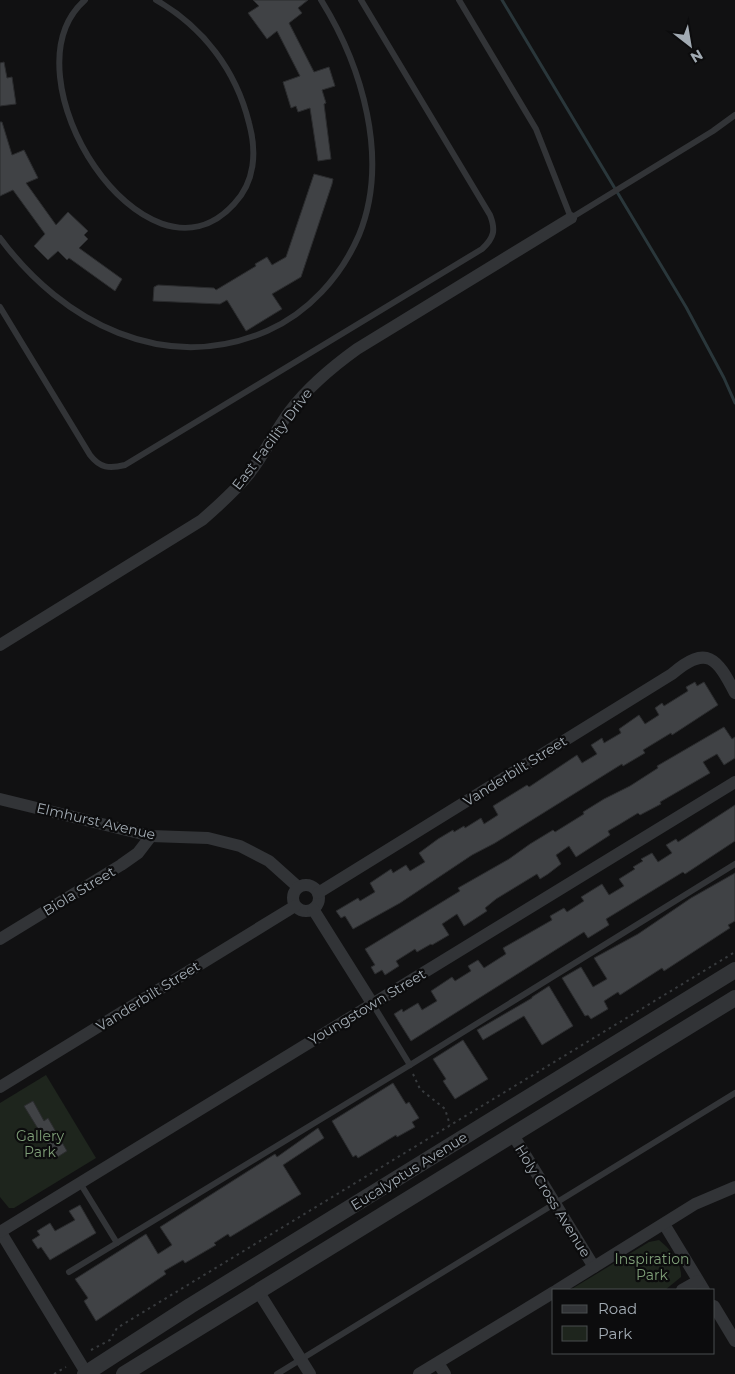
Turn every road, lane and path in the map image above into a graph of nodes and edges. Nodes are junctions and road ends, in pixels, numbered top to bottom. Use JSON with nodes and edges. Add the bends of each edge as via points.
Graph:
{"nodes":[{"id":1,"x":85,"y":0,"type":"edge"},
{"id":2,"x":156,"y":0,"type":"edge"},
{"id":3,"x":321,"y":0,"type":"edge"},
{"id":4,"x":361,"y":0,"type":"edge"},
{"id":5,"x":459,"y":0,"type":"edge"},
{"id":6,"x":735,"y":115,"type":"edge"},
{"id":7,"x":571,"y":218,"type":"junction"},
{"id":8,"x":0,"y":238,"type":"edge"},
{"id":9,"x":0,"y":307,"type":"edge"},
{"id":10,"x":0,"y":645,"type":"edge"},
{"id":11,"x":735,"y":693,"type":"edge"},
{"id":12,"x":735,"y":782,"type":"edge"},
{"id":13,"x":0,"y":799,"type":"edge"},
{"id":14,"x":151,"y":836,"type":"junction"},
{"id":15,"x":735,"y":864,"type":"edge"},
{"id":16,"x":298,"y":887,"type":"junction"},
{"id":17,"x":318,"y":893,"type":"junction"},
{"id":18,"x":295,"y":906,"type":"junction"},
{"id":19,"x":313,"y":910,"type":"junction"},
{"id":20,"x":0,"y":939,"type":"edge"},
{"id":21,"x":735,"y":952,"type":"edge"},
{"id":22,"x":735,"y":970,"type":"edge"},
{"id":23,"x":735,"y":998,"type":"edge"},
{"id":24,"x":372,"y":1003,"type":"junction"},
{"id":25,"x":410,"y":1065,"type":"junction"},
{"id":26,"x":0,"y":1087,"type":"edge"},
{"id":27,"x":735,"y":1093,"type":"edge"},
{"id":28,"x":450,"y":1125,"type":"junction"},
{"id":29,"x":513,"y":1135,"type":"junction"},
{"id":30,"x":80,"y":1183,"type":"junction"},
{"id":31,"x":735,"y":1187,"type":"edge"},
{"id":32,"x":555,"y":1205,"type":"junction"},
{"id":33,"x":664,"y":1224,"type":"junction"},
{"id":34,"x":0,"y":1232,"type":"edge"},
{"id":35,"x":118,"y":1242,"type":"junction"},
{"id":36,"x":594,"y":1267,"type":"junction"},
{"id":37,"x":69,"y":1272,"type":"dead end"},
{"id":38,"x":701,"y":1285,"type":"edge"},
{"id":39,"x":560,"y":1289,"type":"edge"},
{"id":40,"x":686,"y":1289,"type":"edge"},
{"id":41,"x":258,"y":1291,"type":"junction"},
{"id":42,"x":552,"y":1294,"type":"edge"},
{"id":43,"x":715,"y":1308,"type":"edge"},
{"id":44,"x":735,"y":1341,"type":"edge"},
{"id":45,"x":91,"y":1350,"type":"dead end"},
{"id":46,"x":301,"y":1360,"type":"junction"},
{"id":47,"x":66,"y":1367,"type":"dead end"},
{"id":48,"x":442,"y":1369,"type":"edge"},
{"id":49,"x":54,"y":1374,"type":"edge"},
{"id":50,"x":86,"y":1374,"type":"edge"},
{"id":51,"x":124,"y":1374,"type":"edge"},
{"id":52,"x":277,"y":1374,"type":"edge"},
{"id":53,"x":310,"y":1374,"type":"edge"},
{"id":54,"x":419,"y":1374,"type":"edge"}],
"edges":[{"from":1,"to":2,"type":"lane","via":[[64,23],[56,46],[60,99],[74,137],[101,180],[129,206],[160,224],[191,227],[227,212],[241,196],[250,178],[254,147],[246,111],[222,60],[188,22]]},
{"from":3,"to":8,"type":"lane","via":[[341,34],[355,68],[367,120],[370,176],[364,219],[349,255],[328,285],[299,313],[254,336],[211,347],[173,348],[142,342],[108,330],[64,302],[21,264]]},
{"from":4,"to":9,"type":"lane","via":[[490,214],[494,232],[482,249],[125,465],[113,468],[97,464],[90,455]]},
{"from":5,"to":7,"type":"lane","via":[[536,129]]},
{"from":6,"to":7,"type":"lane"},
{"from":7,"to":10,"type":"street","name":"East Facility Drive","via":[[334,366],[291,410],[249,474],[202,520]]},
{"from":11,"to":17,"type":"street","name":"Vanderbilt Street","via":[[728,676],[714,660],[699,658],[685,663]]},
{"from":12,"to":24,"type":"street","name":"Youngstown Street"},
{"from":13,"to":14,"type":"street","name":"Elmhurst Avenue"},
{"from":14,"to":16,"type":"street","name":"Elmhurst Avenue","via":[[208,838],[240,846],[269,861]]},
{"from":14,"to":20,"type":"street","name":"Biola Street","via":[[138,853],[121,865]]},
{"from":15,"to":25,"type":"lane"},
{"from":16,"to":17,"type":"street","via":[[311,886]]},
{"from":16,"to":18,"type":"street","via":[[293,897]]},
{"from":17,"to":19,"type":"street","via":[[319,901]]},
{"from":18,"to":19,"type":"street","via":[[304,911]]},
{"from":18,"to":26,"type":"street","name":"Vanderbilt Street"},
{"from":19,"to":24,"type":"street"},
{"from":21,"to":28,"type":"path"},
{"from":22,"to":50,"type":"street","name":"Eucalyptus Avenue","via":[[190,1306]]},
{"from":23,"to":29,"type":"street","name":"Eucalyptus Avenue"},
{"from":24,"to":25,"type":"lane"},
{"from":24,"to":30,"type":"street","name":"Youngstown Street"},
{"from":25,"to":28,"type":"path","via":[[420,1089],[445,1109]]},
{"from":25,"to":35,"type":"lane"},
{"from":27,"to":32,"type":"lane"},
{"from":28,"to":45,"type":"path","via":[[117,1328],[110,1340]]},
{"from":29,"to":32,"type":"street","name":"Holy Cross Avenue"},
{"from":29,"to":41,"type":"street","name":"Eucalyptus Avenue"},
{"from":30,"to":34,"type":"street","name":"Youngstown Street"},
{"from":30,"to":35,"type":"lane"},
{"from":31,"to":33,"type":"street","via":[[695,1204]]},
{"from":32,"to":36,"type":"street","name":"Holy Cross Avenue"},
{"from":32,"to":46,"type":"lane"},
{"from":33,"to":36,"type":"street"},
{"from":33,"to":38,"type":"street"},
{"from":34,"to":50,"type":"street"},
{"from":35,"to":37,"type":"lane"},
{"from":36,"to":39,"type":"street"},
{"from":38,"to":40,"type":"street"},
{"from":41,"to":46,"type":"street"},
{"from":41,"to":51,"type":"street","name":"Eucalyptus Avenue"},
{"from":42,"to":48,"type":"street"},
{"from":43,"to":44,"type":"street"},
{"from":46,"to":52,"type":"lane"},
{"from":46,"to":53,"type":"street"},
{"from":47,"to":49,"type":"path"},
{"from":48,"to":54,"type":"street"}]}
